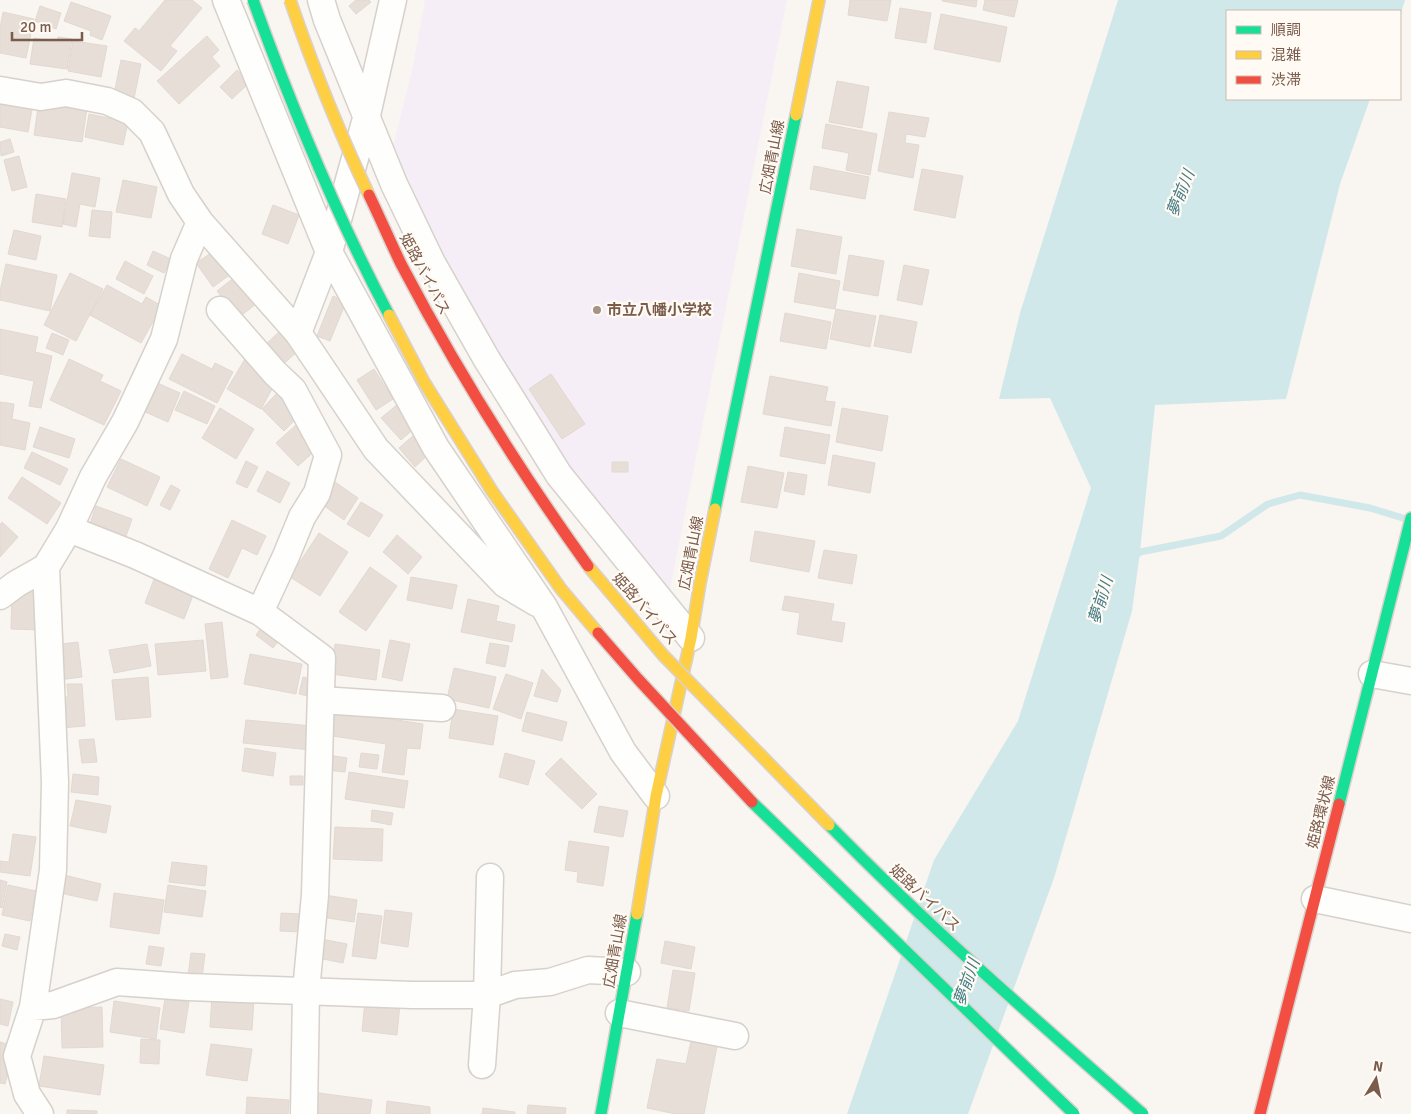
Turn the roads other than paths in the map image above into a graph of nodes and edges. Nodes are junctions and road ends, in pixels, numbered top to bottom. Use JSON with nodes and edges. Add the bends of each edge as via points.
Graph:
{"nodes":[{"id":1,"x":226,"y":0,"type":"edge"},
{"id":2,"x":253,"y":0,"type":"edge"},
{"id":3,"x":290,"y":0,"type":"edge"},
{"id":4,"x":320,"y":0,"type":"edge"},
{"id":5,"x":393,"y":0,"type":"edge"},
{"id":6,"x":819,"y":0,"type":"edge"},
{"id":7,"x":0,"y":90,"type":"edge"},
{"id":8,"x":366,"y":115,"type":"junction"},
{"id":9,"x":200,"y":222,"type":"junction"},
{"id":10,"x":329,"y":252,"type":"junction"},
{"id":11,"x":220,"y":310,"type":"dead end"},
{"id":12,"x":298,"y":333,"type":"junction"},
{"id":13,"x":1410,"y":525,"type":"edge"},
{"id":14,"x":70,"y":529,"type":"junction"},
{"id":15,"x":46,"y":567,"type":"junction"},
{"id":16,"x":0,"y":596,"type":"edge"},
{"id":17,"x":544,"y":607,"type":"junction"},
{"id":18,"x":260,"y":612,"type":"junction"},
{"id":19,"x":692,"y":638,"type":"junction"},
{"id":20,"x":1372,"y":674,"type":"junction"},
{"id":21,"x":1411,"y":681,"type":"edge"},
{"id":22,"x":321,"y":700,"type":"junction"},
{"id":23,"x":442,"y":708,"type":"dead end"},
{"id":24,"x":656,"y":796,"type":"junction"},
{"id":25,"x":490,"y":877,"type":"dead end"},
{"id":26,"x":1315,"y":898,"type":"junction"},
{"id":27,"x":1411,"y":919,"type":"edge"},
{"id":28,"x":627,"y":972,"type":"junction"},
{"id":29,"x":306,"y":991,"type":"junction"},
{"id":30,"x":487,"y":995,"type":"junction"},
{"id":31,"x":33,"y":1007,"type":"junction"},
{"id":32,"x":619,"y":1013,"type":"junction"},
{"id":33,"x":735,"y":1036,"type":"dead end"},
{"id":34,"x":11,"y":1038,"type":"edge"},
{"id":35,"x":482,"y":1065,"type":"dead end"},
{"id":36,"x":40,"y":1114,"type":"edge"},
{"id":37,"x":304,"y":1114,"type":"edge"},
{"id":38,"x":601,"y":1114,"type":"edge"},
{"id":39,"x":1074,"y":1114,"type":"edge"},
{"id":40,"x":1143,"y":1114,"type":"edge"},
{"id":41,"x":1260,"y":1114,"type":"edge"}],
"edges":[{"from":1,"to":10,"type":"street"},
{"from":2,"to":39,"type":"main road","bridge":true,"via":[[314,160],[372,284],[429,390],[492,491],[561,589],[638,679],[759,810]]},
{"from":3,"to":40,"type":"main road","name":"姫路バイパス","bridge":true,"via":[[346,146],[402,263],[459,369],[524,474],[588,566],[663,655],[882,879]]},
{"from":4,"to":8,"type":"street"},
{"from":5,"to":8,"type":"street"},
{"from":6,"to":19,"type":"main road","name":"広畑青山線","via":[[700,583]]},
{"from":7,"to":9,"type":"street","via":[[41,96],[66,93],[107,101],[132,112],[152,132],[181,194]]},
{"from":8,"to":10,"type":"street"},
{"from":8,"to":19,"type":"street","via":[[394,184],[432,263],[491,366],[559,475]]},
{"from":9,"to":12,"type":"street"},
{"from":9,"to":14,"type":"street","via":[[184,259],[164,339],[125,422],[92,477]]},
{"from":10,"to":12,"type":"street"},
{"from":10,"to":17,"type":"street","via":[[436,448]]},
{"from":11,"to":18,"type":"street","via":[[293,390],[328,455],[317,493],[302,517]]},
{"from":12,"to":17,"type":"street","via":[[376,448],[505,584]]},
{"from":13,"to":20,"type":"main road","name":"姫路環状線"},
{"from":14,"to":15,"type":"street"},
{"from":14,"to":18,"type":"street"},
{"from":15,"to":16,"type":"street"},
{"from":15,"to":31,"type":"street","via":[[55,782],[53,870]]},
{"from":17,"to":24,"type":"street","via":[[623,752]]},
{"from":18,"to":22,"type":"street","via":[[322,658]]},
{"from":19,"to":24,"type":"main road","name":"広畑青山線"},
{"from":20,"to":21,"type":"street"},
{"from":20,"to":26,"type":"main road","name":"姫路環状線"},
{"from":22,"to":23,"type":"street"},
{"from":22,"to":29,"type":"street","via":[[315,895]]},
{"from":24,"to":28,"type":"main road","name":"広畑青山線"},
{"from":25,"to":30,"type":"street"},
{"from":26,"to":27,"type":"street"},
{"from":26,"to":41,"type":"main road","name":"姫路環状線"},
{"from":28,"to":30,"type":"street","via":[[588,970],[550,982],[515,985]]},
{"from":28,"to":32,"type":"main road","name":"広畑青山線"},
{"from":29,"to":30,"type":"street"},
{"from":29,"to":31,"type":"street","via":[[117,982],[53,1004]]},
{"from":29,"to":37,"type":"street"},
{"from":30,"to":35,"type":"street"},
{"from":31,"to":34,"type":"street"},
{"from":32,"to":33,"type":"street"},
{"from":32,"to":38,"type":"main road","name":"広畑青山線"},
{"from":34,"to":36,"type":"street","via":[[27,1094]]}]}
